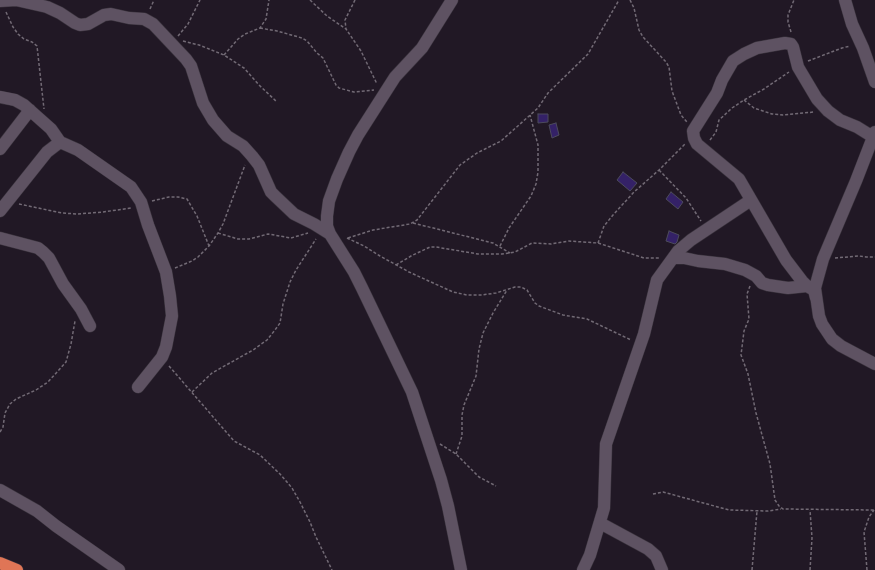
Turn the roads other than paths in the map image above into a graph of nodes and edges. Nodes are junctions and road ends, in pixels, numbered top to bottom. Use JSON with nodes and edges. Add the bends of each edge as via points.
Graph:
{"nodes":[{"id":1,"x":452,"y":0,"type":"edge"},
{"id":2,"x":845,"y":0,"type":"edge"},
{"id":3,"x":2,"y":4,"type":"edge"},
{"id":4,"x":875,"y":82,"type":"edge"},
{"id":5,"x":0,"y":96,"type":"edge"},
{"id":6,"x":30,"y":110,"type":"junction"},
{"id":7,"x":874,"y":134,"type":"edge"},
{"id":8,"x":60,"y":142,"type":"junction"},
{"id":9,"x":0,"y":149,"type":"edge"},
{"id":10,"x":751,"y":200,"type":"junction"},
{"id":11,"x":0,"y":211,"type":"edge"},
{"id":12,"x":324,"y":231,"type":"junction"},
{"id":13,"x":0,"y":238,"type":"edge"},
{"id":14,"x":673,"y":258,"type":"junction"},
{"id":15,"x":807,"y":286,"type":"junction"},
{"id":16,"x":816,"y":298,"type":"junction"},
{"id":17,"x":90,"y":326,"type":"dead end"},
{"id":18,"x":875,"y":364,"type":"edge"},
{"id":19,"x":138,"y":387,"type":"dead end"},
{"id":20,"x":0,"y":490,"type":"edge"},
{"id":21,"x":600,"y":523,"type":"junction"},
{"id":22,"x":0,"y":563,"type":"edge"},
{"id":23,"x":17,"y":570,"type":"edge"},
{"id":24,"x":119,"y":570,"type":"edge"},
{"id":25,"x":461,"y":570,"type":"edge"},
{"id":26,"x":583,"y":570,"type":"edge"},
{"id":27,"x":662,"y":570,"type":"edge"}],
"edges":[{"from":1,"to":12,"type":"street","via":[[422,48],[395,76],[349,152],[329,201],[327,226]]},
{"from":2,"to":4,"type":"street"},
{"from":3,"to":12,"type":"street","via":[[16,0],[47,7],[80,25],[88,24],[106,14],[144,19],[153,24],[170,38],[191,66],[203,103],[213,120],[259,164],[271,192],[294,214]]},
{"from":5,"to":6,"type":"street","via":[[16,100]]},
{"from":6,"to":8,"type":"street"},
{"from":6,"to":9,"type":"street"},
{"from":7,"to":10,"type":"street","via":[[840,120],[826,110],[798,67],[791,44],[757,48],[744,54],[728,68],[717,93],[694,132],[695,141],[739,179]]},
{"from":7,"to":16,"type":"street","via":[[823,259]]},
{"from":8,"to":11,"type":"street","via":[[47,152]]},
{"from":8,"to":19,"type":"street","via":[[78,150],[131,187],[142,205],[166,272],[172,316],[166,347],[162,357]]},
{"from":10,"to":14,"type":"street","via":[[690,240]]},
{"from":10,"to":15,"type":"street","via":[[786,260]]},
{"from":12,"to":25,"type":"street","via":[[354,272],[412,392],[441,480]]},
{"from":13,"to":17,"type":"street","via":[[44,252]]},
{"from":14,"to":15,"type":"street","via":[[725,264],[745,270],[762,283],[788,288]]},
{"from":14,"to":21,"type":"street","via":[[657,280],[640,345],[606,444],[605,502]]},
{"from":15,"to":16,"type":"street","via":[[814,290]]},
{"from":16,"to":18,"type":"street","via":[[822,324],[832,339]]},
{"from":20,"to":24,"type":"street","via":[[37,511]]},
{"from":21,"to":26,"type":"street"},
{"from":21,"to":27,"type":"street","via":[[648,549],[656,556]]},
{"from":22,"to":23,"type":"highway"}]}
